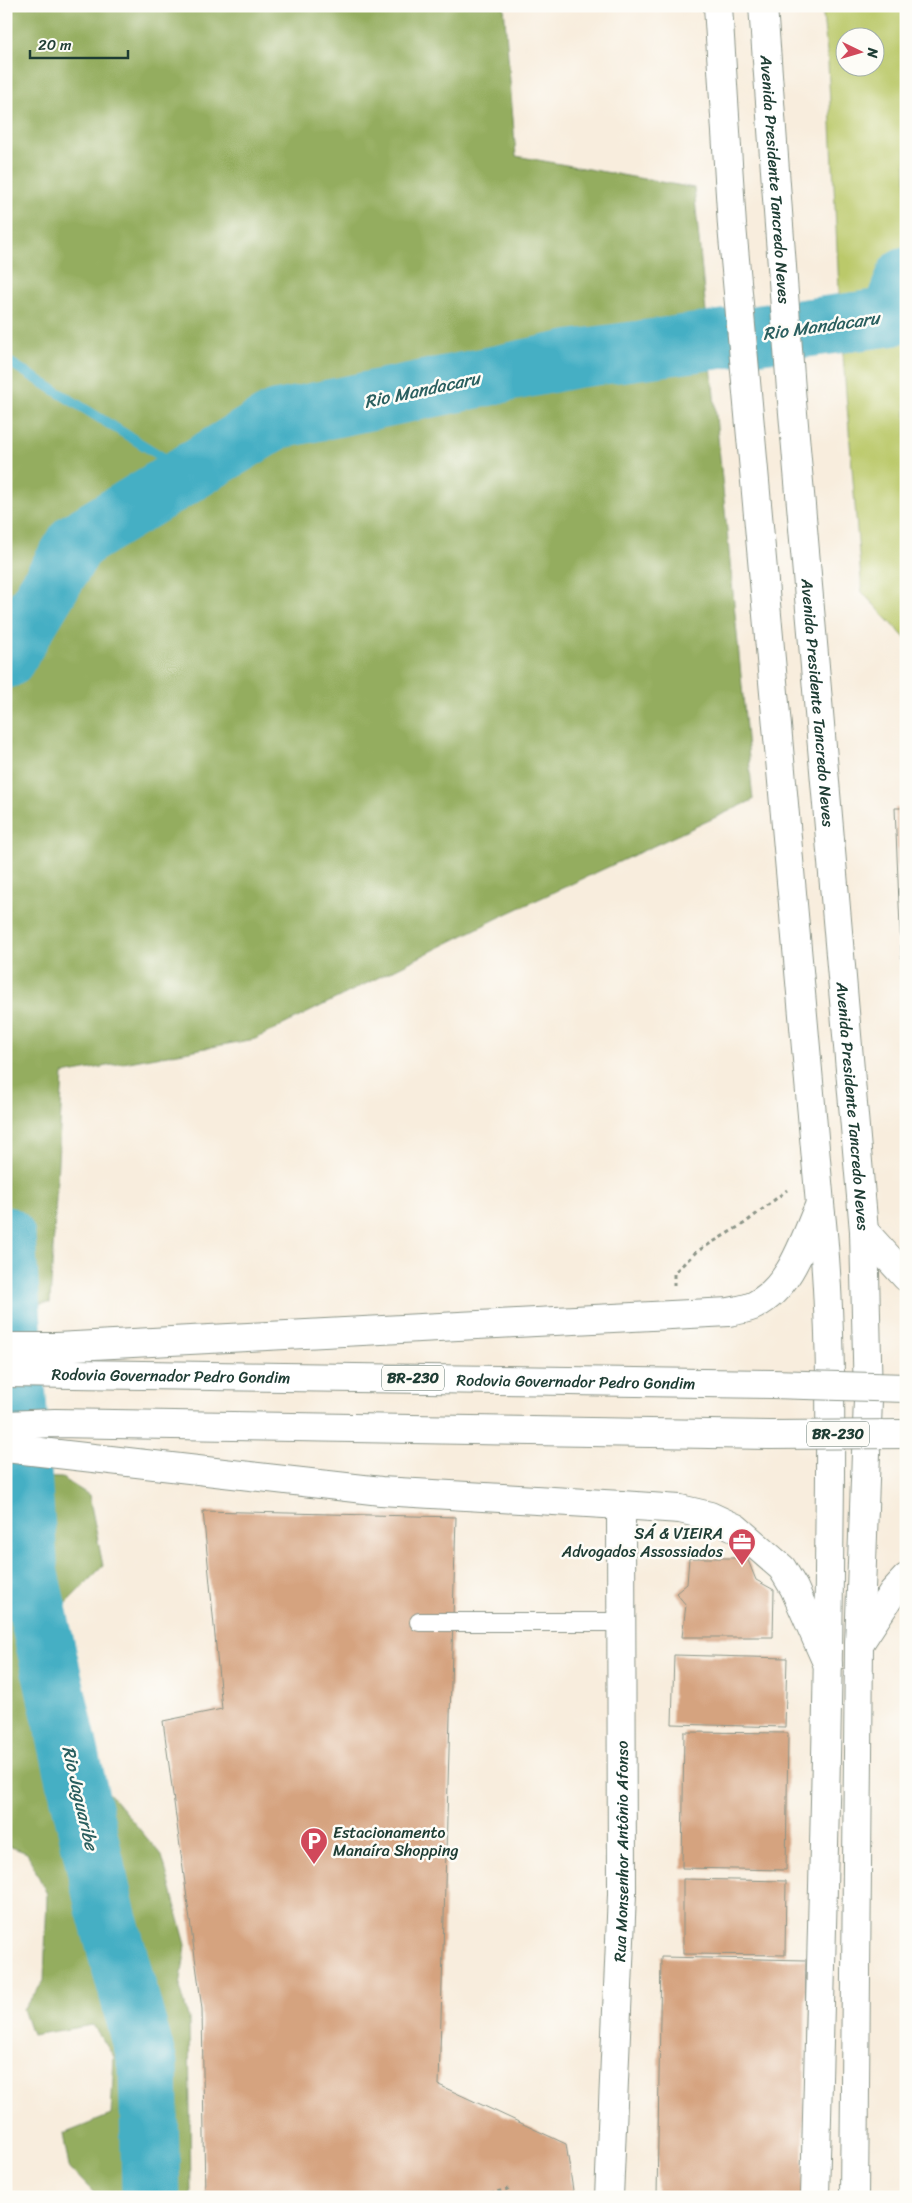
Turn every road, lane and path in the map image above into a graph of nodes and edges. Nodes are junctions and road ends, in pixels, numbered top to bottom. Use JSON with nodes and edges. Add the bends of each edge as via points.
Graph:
{"nodes":[{"id":1,"x":718,"y":6,"type":"edge"},
{"id":2,"x":763,"y":6,"type":"edge"},
{"id":3,"x":820,"y":1204,"type":"junction"},
{"id":4,"x":864,"y":1231,"type":"junction"},
{"id":5,"x":906,"y":1276,"type":"edge"},
{"id":6,"x":56,"y":1360,"type":"junction"},
{"id":7,"x":7,"y":1364,"type":"edge"},
{"id":8,"x":906,"y":1388,"type":"edge"},
{"id":9,"x":10,"y":1432,"type":"edge"},
{"id":10,"x":906,"y":1434,"type":"edge"},
{"id":11,"x":621,"y":1505,"type":"junction"},
{"id":12,"x":906,"y":1578,"type":"edge"},
{"id":13,"x":419,"y":1622,"type":"dead end"},
{"id":14,"x":621,"y":1622,"type":"junction"},
{"id":15,"x":859,"y":1644,"type":"junction"},
{"id":16,"x":828,"y":1665,"type":"junction"},
{"id":17,"x":513,"y":2188,"type":"dead end"},
{"id":18,"x":474,"y":2197,"type":"edge"},
{"id":19,"x":609,"y":2197,"type":"edge"},
{"id":20,"x":815,"y":2197,"type":"edge"},
{"id":21,"x":854,"y":2197,"type":"edge"}],
"edges":[{"from":1,"to":3,"type":"main road","via":[[732,226]]},
{"from":2,"to":4,"type":"main road","name":"Avenida Presidente Tancredo Neves","via":[[791,390]]},
{"from":3,"to":6,"type":"main road","via":[[790,1271],[776,1290],[755,1306],[729,1312]]},
{"from":3,"to":16,"type":"main road","via":[[827,1264],[830,1396]]},
{"from":4,"to":5,"type":"main road"},
{"from":4,"to":15,"type":"main road","name":"Avenida Presidente Tancredo Neves","via":[[868,1400]]},
{"from":6,"to":7,"type":"main road","name":"Rodovia Governador Pedro Gondim","number":"BR-230"},
{"from":6,"to":8,"type":"main road","name":"Rodovia Governador Pedro Gondim","number":"BR-230","bridge":true},
{"from":9,"to":10,"type":"main road","number":"BR-230","bridge":true,"via":[[55,1423]]},
{"from":9,"to":11,"type":"main road","via":[[55,1454],[381,1491]]},
{"from":11,"to":14,"type":"main road","name":"Rua Monsenhor Antônio Afonso"},
{"from":11,"to":16,"type":"main road","via":[[680,1509],[710,1516],[736,1528],[782,1568]]},
{"from":12,"to":15,"type":"main road"},
{"from":13,"to":14,"type":"lane"},
{"from":14,"to":19,"type":"main road","name":"Rua Monsenhor Antônio Afonso","via":[[622,1894]]},
{"from":15,"to":21,"type":"main road","name":"Avenida Presidente Tancredo Neves"},
{"from":16,"to":20,"type":"main road"},
{"from":17,"to":18,"type":"path"}]}
